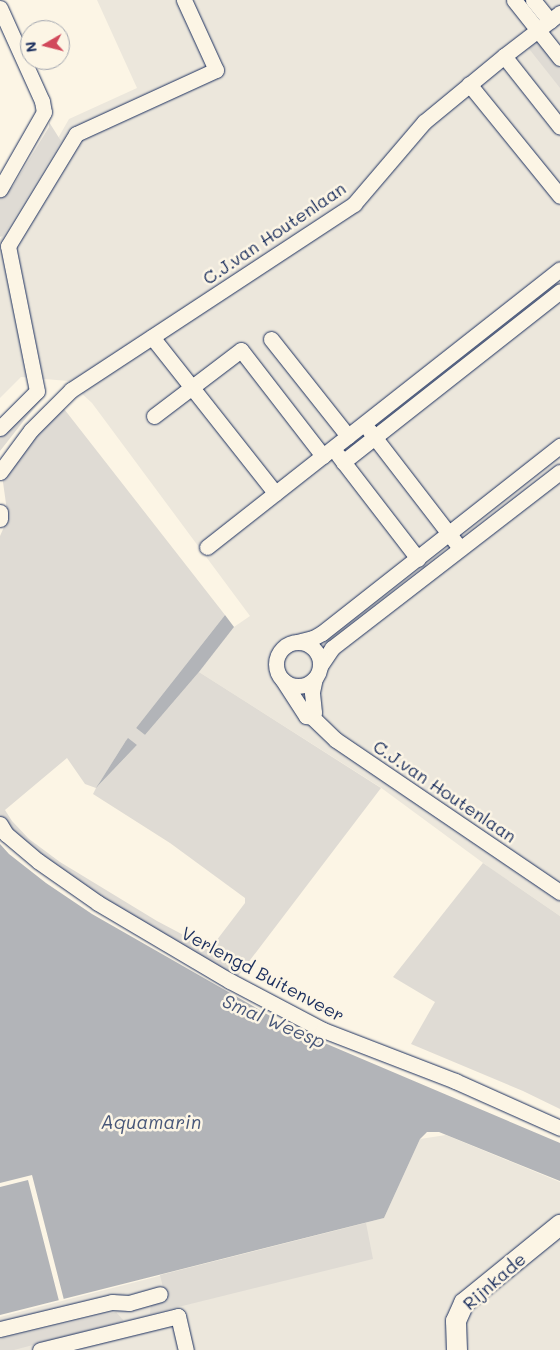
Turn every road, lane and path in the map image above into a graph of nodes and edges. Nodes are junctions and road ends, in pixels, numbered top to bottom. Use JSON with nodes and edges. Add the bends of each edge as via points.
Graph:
{"nodes":[{"id":1,"x":184,"y":0,"type":"edge"},
{"id":2,"x":514,"y":0,"type":"edge"},
{"id":3,"x":533,"y":0,"type":"edge"},
{"id":4,"x":0,"y":8,"type":"edge"},
{"id":5,"x":549,"y":22,"type":"edge"},
{"id":6,"x":504,"y":56,"type":"junction"},
{"id":7,"x":560,"y":58,"type":"edge"},
{"id":8,"x":469,"y":84,"type":"junction"},
{"id":9,"x":560,"y":127,"type":"edge"},
{"id":10,"x":0,"y":189,"type":"edge"},
{"id":11,"x":560,"y":196,"type":"edge"},
{"id":12,"x":558,"y":276,"type":"edge"},
{"id":13,"x":560,"y":292,"type":"edge"},
{"id":14,"x":511,"y":308,"type":"junction"},
{"id":15,"x":523,"y":322,"type":"junction"},
{"id":16,"x":152,"y":337,"type":"junction"},
{"id":17,"x":271,"y":339,"type":"dead end"},
{"id":18,"x":462,"y":346,"type":"junction"},
{"id":19,"x":473,"y":360,"type":"junction"},
{"id":20,"x":192,"y":387,"type":"junction"},
{"id":21,"x":154,"y":416,"type":"dead end"},
{"id":22,"x":364,"y":423,"type":"junction"},
{"id":23,"x":0,"y":428,"type":"edge"},
{"id":24,"x":348,"y":436,"type":"junction"},
{"id":25,"x":375,"y":437,"type":"junction"},
{"id":26,"x":560,"y":446,"type":"edge"},
{"id":27,"x":328,"y":452,"type":"junction"},
{"id":28,"x":343,"y":462,"type":"junction"},
{"id":29,"x":0,"y":472,"type":"edge"},
{"id":30,"x":557,"y":480,"type":"edge"},
{"id":31,"x":275,"y":493,"type":"junction"},
{"id":32,"x":0,"y":512,"type":"edge"},
{"id":33,"x":0,"y":519,"type":"edge"},
{"id":34,"x":450,"y":535,"type":"junction"},
{"id":35,"x":207,"y":547,"type":"dead end"},
{"id":36,"x":461,"y":550,"type":"junction"},
{"id":37,"x":418,"y":560,"type":"junction"},
{"id":38,"x":297,"y":642,"type":"junction"},
{"id":39,"x":318,"y":672,"type":"junction"},
{"id":40,"x":282,"y":679,"type":"junction"},
{"id":41,"x":312,"y":717,"type":"junction"},
{"id":42,"x":0,"y":824,"type":"edge"},
{"id":43,"x":560,"y":892,"type":"edge"},
{"id":44,"x":560,"y":1128,"type":"edge"},
{"id":45,"x":560,"y":1225,"type":"edge"},
{"id":46,"x":160,"y":1294,"type":"dead end"},
{"id":47,"x":0,"y":1330,"type":"edge"},
{"id":48,"x":40,"y":1350,"type":"edge"},
{"id":49,"x":186,"y":1350,"type":"edge"},
{"id":50,"x":457,"y":1350,"type":"edge"}],
"edges":[{"from":1,"to":23,"type":"street","via":[[216,70],[76,134],[8,246],[37,391]]},
{"from":2,"to":5,"type":"street"},
{"from":3,"to":5,"type":"street"},
{"from":4,"to":10,"type":"street","via":[[44,112]]},
{"from":5,"to":6,"type":"street","name":"C.J.van Houtenlaan"},
{"from":5,"to":7,"type":"street"},
{"from":6,"to":8,"type":"street","name":"C.J.van Houtenlaan"},
{"from":6,"to":9,"type":"street"},
{"from":8,"to":11,"type":"street"},
{"from":8,"to":16,"type":"street","name":"C.J.van Houtenlaan","via":[[424,122],[354,204]]},
{"from":12,"to":14,"type":"street"},
{"from":13,"to":15,"type":"street"},
{"from":14,"to":15,"type":"street"},
{"from":14,"to":18,"type":"street"},
{"from":15,"to":19,"type":"street"},
{"from":16,"to":20,"type":"street"},
{"from":16,"to":29,"type":"street","name":"C.J.van Houtenlaan","via":[[71,390],[31,430]]},
{"from":17,"to":24,"type":"street"},
{"from":18,"to":19,"type":"street"},
{"from":18,"to":22,"type":"street"},
{"from":19,"to":25,"type":"street"},
{"from":20,"to":21,"type":"street"},
{"from":20,"to":27,"type":"street","via":[[240,350]]},
{"from":20,"to":31,"type":"street"},
{"from":22,"to":24,"type":"street"},
{"from":22,"to":25,"type":"street"},
{"from":24,"to":27,"type":"street"},
{"from":25,"to":28,"type":"street"},
{"from":25,"to":34,"type":"street"},
{"from":26,"to":34,"type":"street"},
{"from":27,"to":28,"type":"street"},
{"from":27,"to":31,"type":"street"},
{"from":28,"to":37,"type":"street"},
{"from":30,"to":36,"type":"street"},
{"from":31,"to":35,"type":"street"},
{"from":32,"to":33,"type":"street"},
{"from":34,"to":36,"type":"street"},
{"from":34,"to":37,"type":"street"},
{"from":36,"to":39,"type":"street","via":[[332,648]]},
{"from":37,"to":38,"type":"street","via":[[322,633]]},
{"from":38,"to":39,"type":"street","via":[[314,648]]},
{"from":38,"to":40,"type":"street","via":[[285,646],[278,655],[276,668]]},
{"from":39,"to":40,"type":"street","via":[[305,685],[293,685]]},
{"from":39,"to":41,"type":"street","via":[[312,692]]},
{"from":40,"to":41,"type":"street","name":"C.J.van Houtenlaan","via":[[306,716]]},
{"from":41,"to":43,"type":"street","name":"C.J.van Houtenlaan","via":[[336,740]]},
{"from":42,"to":44,"type":"street","name":"Verlengd Buitenveer","via":[[6,834],[31,855],[98,903],[230,981],[323,1030],[456,1081]]},
{"from":45,"to":50,"type":"street","name":"Rijnkade","via":[[464,1303],[456,1322]]},
{"from":46,"to":47,"type":"street","via":[[129,1303],[112,1302]]},
{"from":48,"to":49,"type":"street","via":[[178,1316]]}]}
